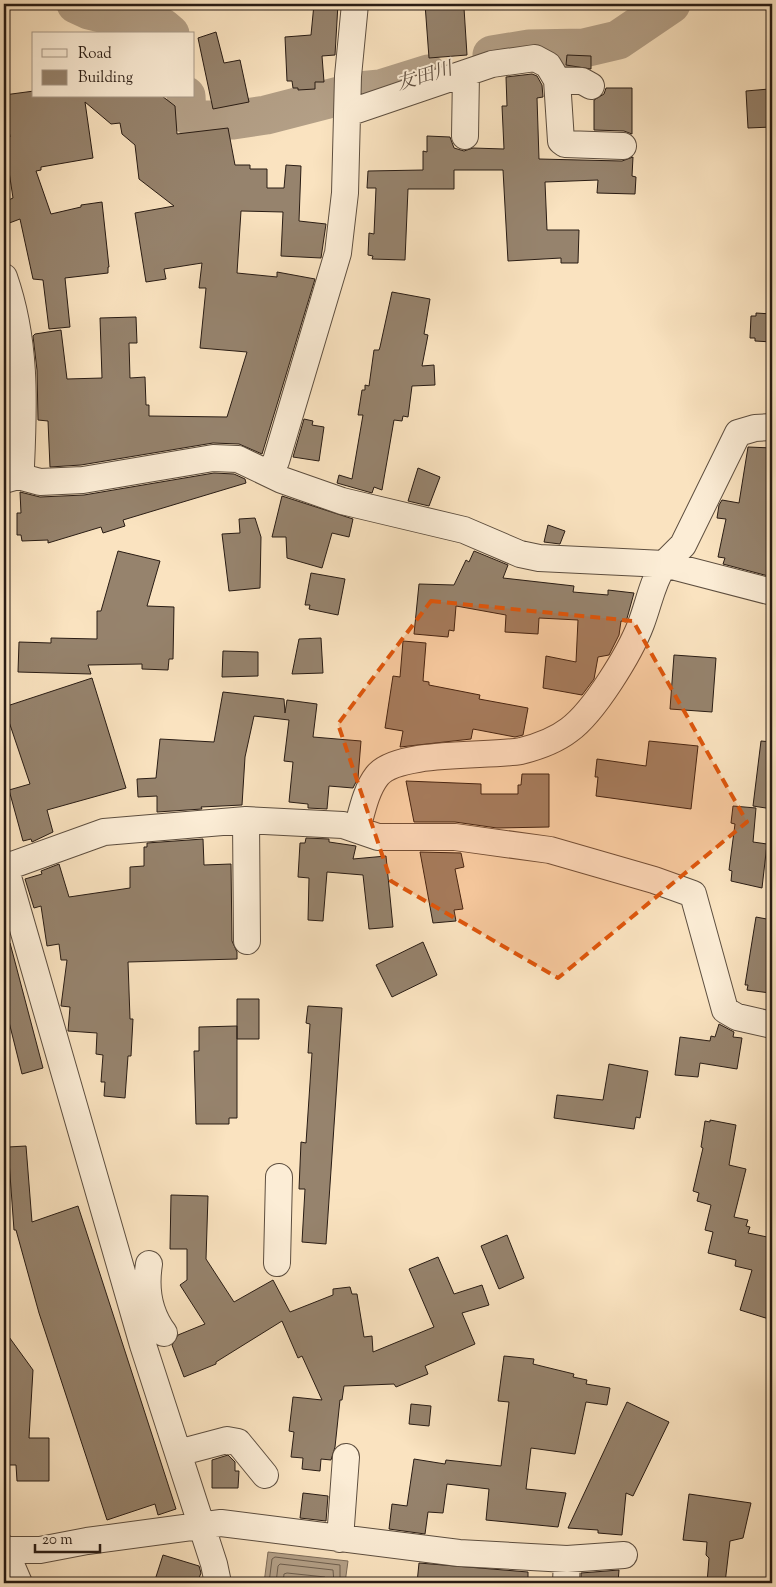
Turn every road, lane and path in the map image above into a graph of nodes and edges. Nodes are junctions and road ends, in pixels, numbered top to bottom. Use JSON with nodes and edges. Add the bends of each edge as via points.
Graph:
{"nodes":[{"id":1,"x":355,"y":4,"type":"edge"},
{"id":2,"x":466,"y":73,"type":"junction"},
{"id":3,"x":557,"y":80,"type":"junction"},
{"id":4,"x":591,"y":86,"type":"dead end"},
{"id":5,"x":348,"y":109,"type":"junction"},
{"id":6,"x":465,"y":136,"type":"dead end"},
{"id":7,"x":623,"y":146,"type":"dead end"},
{"id":8,"x":4,"y":277,"type":"edge"},
{"id":9,"x":772,"y":427,"type":"edge"},
{"id":10,"x":269,"y":472,"type":"junction"},
{"id":11,"x":11,"y":478,"type":"edge"},
{"id":12,"x":664,"y":564,"type":"junction"},
{"id":13,"x":772,"y":592,"type":"edge"},
{"id":14,"x":246,"y":820,"type":"junction"},
{"id":15,"x":358,"y":829,"type":"junction"},
{"id":16,"x":4,"y":866,"type":"edge"},
{"id":17,"x":247,"y":941,"type":"dead end"},
{"id":18,"x":772,"y":1025,"type":"edge"},
{"id":19,"x":279,"y":1177,"type":"dead end"},
{"id":20,"x":277,"y":1263,"type":"dead end"},
{"id":21,"x":150,"y":1264,"type":"dead end"},
{"id":22,"x":164,"y":1333,"type":"dead end"},
{"id":23,"x":178,"y":1453,"type":"junction"},
{"id":24,"x":346,"y":1457,"type":"dead end"},
{"id":25,"x":265,"y":1474,"type":"dead end"},
{"id":26,"x":201,"y":1525,"type":"junction"},
{"id":27,"x":340,"y":1539,"type":"junction"},
{"id":28,"x":4,"y":1549,"type":"edge"},
{"id":29,"x":624,"y":1555,"type":"dead end"},
{"id":30,"x":566,"y":1571,"type":"edge"},
{"id":31,"x":19,"y":1583,"type":"edge"},
{"id":32,"x":218,"y":1583,"type":"edge"}],
"edges":[{"from":1,"to":5,"type":"street"},
{"from":2,"to":3,"type":"street","via":[[492,64],[535,58],[548,65]]},
{"from":2,"to":5,"type":"street"},
{"from":2,"to":6,"type":"street"},
{"from":3,"to":4,"type":"street","via":[[582,81]]},
{"from":3,"to":7,"type":"street","via":[[561,141],[565,144]]},
{"from":5,"to":10,"type":"street","via":[[345,193],[338,253],[276,461]]},
{"from":8,"to":11,"type":"street","via":[[23,369],[22,457]]},
{"from":9,"to":12,"type":"street","via":[[738,433],[683,545]]},
{"from":10,"to":11,"type":"street","via":[[238,459],[213,458],[82,480],[40,482]]},
{"from":10,"to":12,"type":"street","via":[[282,480],[342,501],[464,530],[520,554],[539,558]]},
{"from":12,"to":13,"type":"street"},
{"from":12,"to":15,"type":"street","via":[[654,580],[641,624],[628,653],[585,714],[570,729],[554,739],[520,751],[436,757],[391,766],[378,774],[369,789]]},
{"from":14,"to":15,"type":"street"},
{"from":14,"to":16,"type":"street","via":[[104,832]]},
{"from":14,"to":17,"type":"street"},
{"from":15,"to":18,"type":"street","via":[[378,837],[455,837],[550,850],[694,894],[725,1010],[737,1017]]},
{"from":16,"to":23,"type":"street","via":[[143,1345]]},
{"from":19,"to":20,"type":"street"},
{"from":21,"to":22,"type":"street","via":[[147,1294],[156,1322]]},
{"from":23,"to":25,"type":"street","via":[[227,1440],[238,1442]]},
{"from":23,"to":26,"type":"street"},
{"from":24,"to":27,"type":"street"},
{"from":26,"to":27,"type":"street","via":[[221,1523]]},
{"from":26,"to":28,"type":"street","via":[[40,1550]]},
{"from":26,"to":32,"type":"street"},
{"from":27,"to":30,"type":"street","via":[[459,1553]]},
{"from":28,"to":31,"type":"street"},
{"from":29,"to":30,"type":"street"}]}
